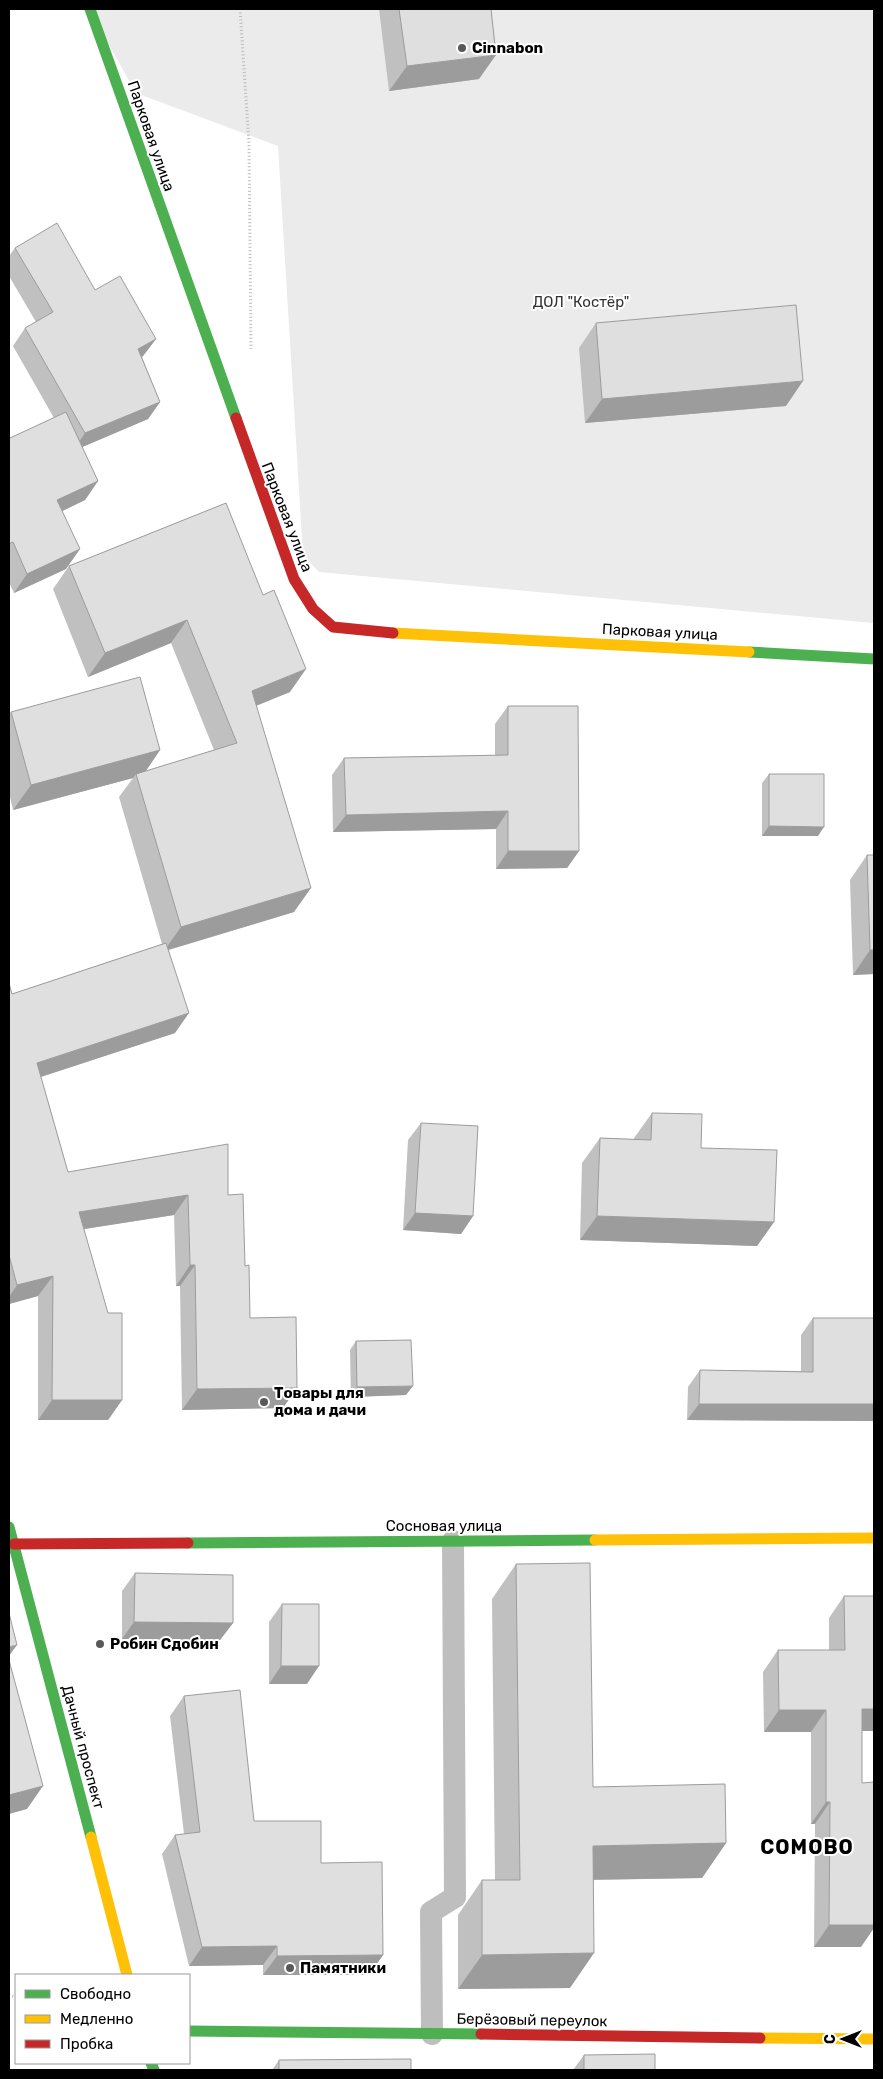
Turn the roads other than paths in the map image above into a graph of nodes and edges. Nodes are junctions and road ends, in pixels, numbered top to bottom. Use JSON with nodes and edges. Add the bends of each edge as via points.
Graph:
{"nodes":[{"id":1,"x":90,"y":9,"type":"edge"},
{"id":2,"x":874,"y":659,"type":"edge"},
{"id":3,"x":9,"y":1526,"type":"edge"},
{"id":4,"x":874,"y":1538,"type":"edge"},
{"id":5,"x":454,"y":1541,"type":"junction"},
{"id":6,"x":14,"y":1544,"type":"junction"},
{"id":7,"x":127,"y":1974,"type":"edge"},
{"id":8,"x":190,"y":2031,"type":"edge"},
{"id":9,"x":432,"y":2034,"type":"junction"},
{"id":10,"x":874,"y":2038,"type":"edge"}],
"edges":[{"from":1,"to":2,"type":"street","name":"Парковая улица","via":[[294,579],[313,609],[334,627],[372,632]]},
{"from":3,"to":6,"type":"street","name":"Дачный проспект"},
{"from":4,"to":5,"type":"street","name":"Сосновая улица"},
{"from":5,"to":6,"type":"street","name":"Сосновая улица"},
{"from":5,"to":9,"type":"lane","via":[[455,1897],[431,1912]]},
{"from":6,"to":7,"type":"street","name":"Дачный проспект"},
{"from":8,"to":9,"type":"street","name":"Берёзовый переулок"},
{"from":9,"to":10,"type":"street","name":"Берёзовый переулок"}]}
